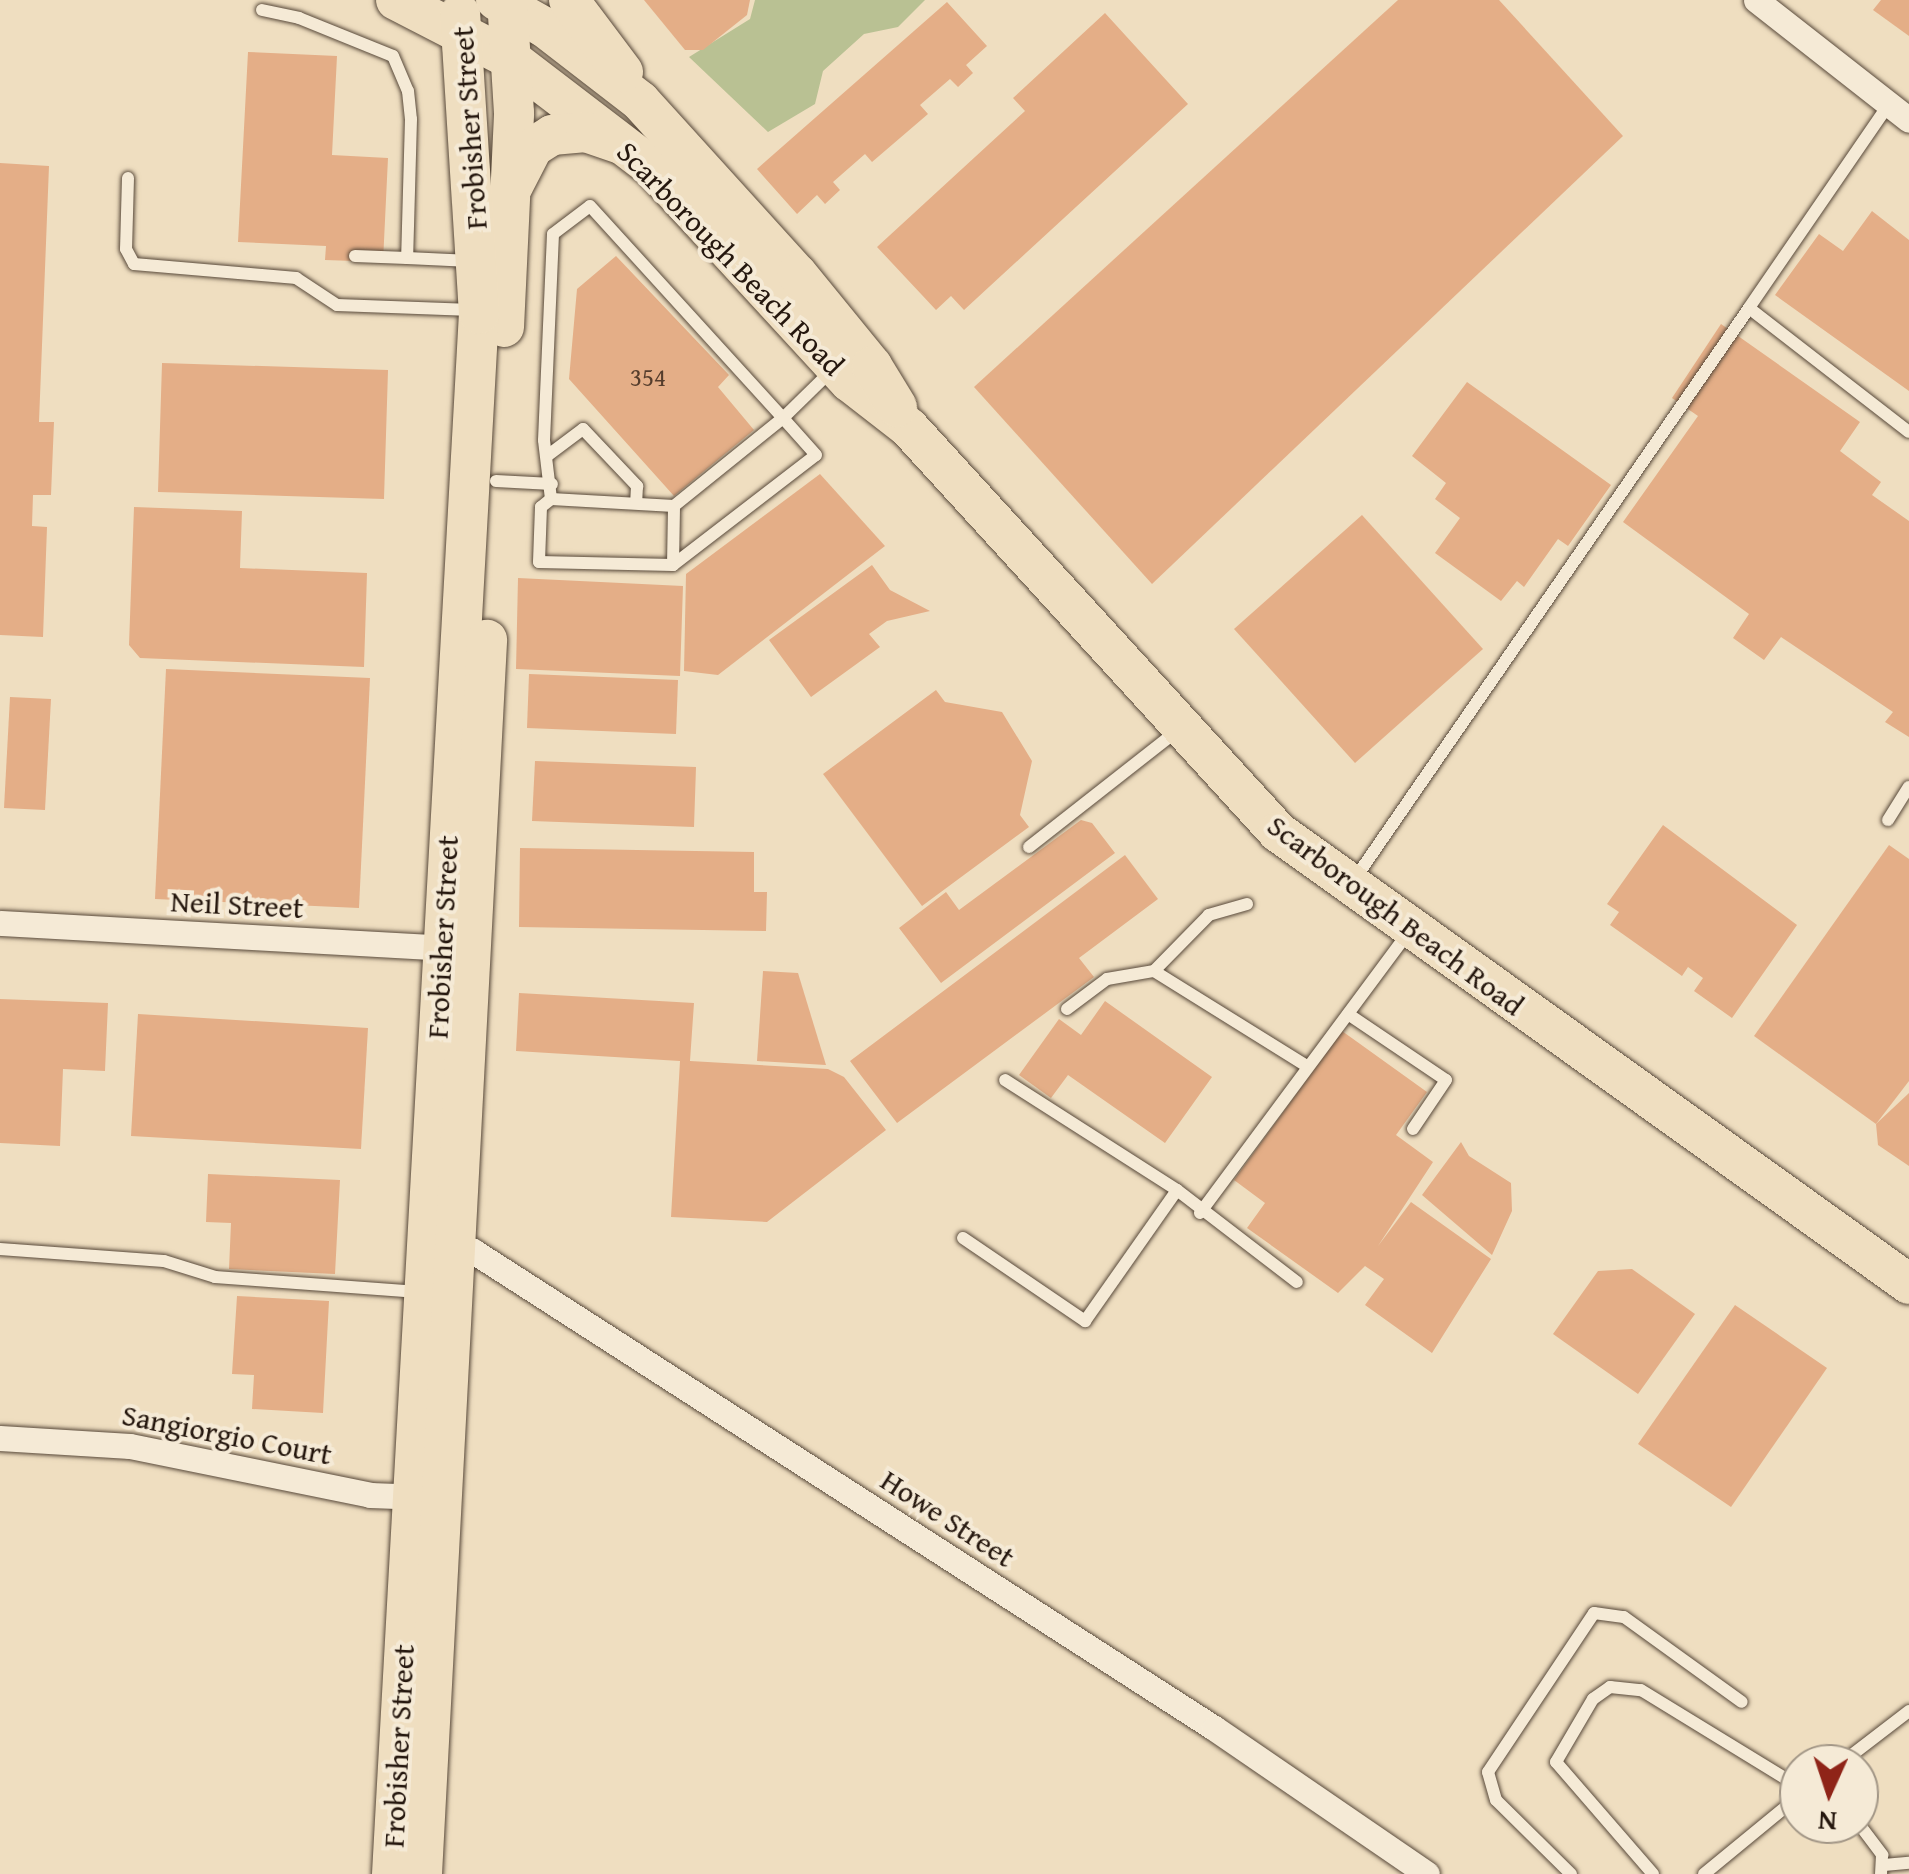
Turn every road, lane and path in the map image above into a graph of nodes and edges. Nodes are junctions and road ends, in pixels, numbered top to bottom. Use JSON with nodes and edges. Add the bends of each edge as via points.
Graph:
{"nodes":[{"id":1,"x":396,"y":0,"type":"edge"},
{"id":2,"x":569,"y":0,"type":"edge"},
{"id":3,"x":1756,"y":0,"type":"edge"},
{"id":4,"x":504,"y":2,"type":"edge"},
{"id":5,"x":262,"y":10,"type":"dead end"},
{"id":6,"x":461,"y":16,"type":"edge"},
{"id":7,"x":512,"y":60,"type":"junction"},
{"id":8,"x":640,"y":100,"type":"junction"},
{"id":9,"x":1899,"y":112,"type":"edge"},
{"id":10,"x":628,"y":146,"type":"junction"},
{"id":11,"x":128,"y":178,"type":"dead end"},
{"id":12,"x":511,"y":189,"type":"junction"},
{"id":13,"x":355,"y":256,"type":"dead end"},
{"id":14,"x":407,"y":258,"type":"junction"},
{"id":15,"x":478,"y":262,"type":"junction"},
{"id":16,"x":1748,"y":308,"type":"junction"},
{"id":17,"x":479,"y":310,"type":"junction"},
{"id":18,"x":836,"y":367,"type":"junction"},
{"id":19,"x":783,"y":418,"type":"junction"},
{"id":20,"x":909,"y":428,"type":"junction"},
{"id":21,"x":1909,"y":432,"type":"edge"},
{"id":22,"x":547,"y":456,"type":"junction"},
{"id":23,"x":496,"y":481,"type":"junction"},
{"id":24,"x":552,"y":484,"type":"junction"},
{"id":25,"x":551,"y":499,"type":"junction"},
{"id":26,"x":636,"y":504,"type":"junction"},
{"id":27,"x":674,"y":506,"type":"junction"},
{"id":28,"x":673,"y":564,"type":"junction"},
{"id":29,"x":1179,"y":730,"type":"junction"},
{"id":30,"x":1909,"y":787,"type":"edge"},
{"id":31,"x":1888,"y":820,"type":"dead end"},
{"id":32,"x":1029,"y":847,"type":"dead end"},
{"id":33,"x":1350,"y":886,"type":"junction"},
{"id":34,"x":1247,"y":904,"type":"dead end"},
{"id":35,"x":0,"y":924,"type":"edge"},
{"id":36,"x":1411,"y":929,"type":"junction"},
{"id":37,"x":456,"y":948,"type":"junction"},
{"id":38,"x":1154,"y":971,"type":"junction"},
{"id":39,"x":1067,"y":1008,"type":"dead end"},
{"id":40,"x":1348,"y":1014,"type":"junction"},
{"id":41,"x":1308,"y":1067,"type":"junction"},
{"id":42,"x":1005,"y":1080,"type":"dead end"},
{"id":43,"x":1413,"y":1128,"type":"dead end"},
{"id":44,"x":1177,"y":1190,"type":"junction"},
{"id":45,"x":1200,"y":1213,"type":"junction"},
{"id":46,"x":963,"y":1238,"type":"dead end"},
{"id":47,"x":440,"y":1246,"type":"junction"},
{"id":48,"x":0,"y":1248,"type":"edge"},
{"id":49,"x":1296,"y":1282,"type":"dead end"},
{"id":50,"x":1909,"y":1284,"type":"edge"},
{"id":51,"x":421,"y":1292,"type":"junction"},
{"id":52,"x":0,"y":1438,"type":"edge"},
{"id":53,"x":425,"y":1497,"type":"junction"},
{"id":54,"x":1742,"y":1702,"type":"dead end"},
{"id":55,"x":1909,"y":1711,"type":"edge"},
{"id":56,"x":1866,"y":1744,"type":"edge"},
{"id":57,"x":1779,"y":1775,"type":"edge"},
{"id":58,"x":1779,"y":1812,"type":"edge"},
{"id":59,"x":1869,"y":1844,"type":"edge"},
{"id":60,"x":1909,"y":1864,"type":"edge"},
{"id":61,"x":1883,"y":1870,"type":"edge"},
{"id":62,"x":392,"y":1874,"type":"edge"},
{"id":63,"x":422,"y":1874,"type":"edge"},
{"id":64,"x":1427,"y":1874,"type":"edge"},
{"id":65,"x":1571,"y":1874,"type":"edge"},
{"id":66,"x":1653,"y":1874,"type":"edge"},
{"id":67,"x":1704,"y":1874,"type":"edge"}],
"edges":[{"from":1,"to":6,"type":"main road","name":"Scarborough Beach Road"},
{"from":2,"to":8,"type":"main road"},
{"from":3,"to":9,"type":"street"},
{"from":4,"to":7,"type":"main road","name":"Frobisher Street"},
{"from":4,"to":8,"type":"main road","name":"Scarborough Beach Road"},
{"from":5,"to":14,"type":"lane","via":[[393,56],[411,119]]},
{"from":6,"to":7,"type":"main road","name":"Scarborough Beach Road"},
{"from":6,"to":15,"type":"main road","name":"Frobisher Street"},
{"from":7,"to":10,"type":"main road","name":"Scarborough Beach Road"},
{"from":7,"to":12,"type":"main road","name":"Frobisher Street"},
{"from":8,"to":20,"type":"main road","name":"Scarborough Beach Road","via":[[860,350]]},
{"from":9,"to":16,"type":"lane"},
{"from":10,"to":12,"type":"main road","via":[[586,132],[552,135],[534,147]]},
{"from":10,"to":18,"type":"main road","name":"Scarborough Beach Road"},
{"from":11,"to":17,"type":"lane","via":[[126,249],[134,264],[296,278],[337,305]]},
{"from":12,"to":23,"type":"main road","name":"Frobisher Street"},
{"from":13,"to":14,"type":"lane"},
{"from":14,"to":15,"type":"lane"},
{"from":15,"to":17,"type":"main road","name":"Frobisher Street"},
{"from":16,"to":21,"type":"lane"},
{"from":16,"to":33,"type":"lane"},
{"from":17,"to":37,"type":"main road","name":"Frobisher Street"},
{"from":18,"to":19,"type":"lane"},
{"from":18,"to":20,"type":"main road","name":"Scarborough Beach Road"},
{"from":19,"to":22,"type":"lane","via":[[590,206],[552,234]]},
{"from":19,"to":27,"type":"lane"},
{"from":19,"to":28,"type":"lane","via":[[816,454]]},
{"from":20,"to":29,"type":"main road","name":"Scarborough Beach Road"},
{"from":22,"to":24,"type":"lane"},
{"from":22,"to":26,"type":"lane","via":[[582,429],[637,486]]},
{"from":23,"to":24,"type":"lane"},
{"from":23,"to":37,"type":"main road","name":"Frobisher Street"},
{"from":24,"to":25,"type":"lane"},
{"from":25,"to":26,"type":"lane"},
{"from":25,"to":28,"type":"lane","via":[[541,508],[540,562]]},
{"from":26,"to":27,"type":"lane"},
{"from":27,"to":28,"type":"lane"},
{"from":29,"to":32,"type":"lane"},
{"from":29,"to":33,"type":"main road","name":"Scarborough Beach Road","via":[[1278,832]]},
{"from":30,"to":31,"type":"lane"},
{"from":33,"to":36,"type":"main road","name":"Scarborough Beach Road"},
{"from":34,"to":38,"type":"lane","via":[[1209,915]]},
{"from":35,"to":37,"type":"street","name":"Neil Street"},
{"from":36,"to":40,"type":"lane"},
{"from":36,"to":50,"type":"main road","name":"Scarborough Beach Road"},
{"from":37,"to":47,"type":"main road","name":"Frobisher Street"},
{"from":38,"to":39,"type":"lane","via":[[1108,979]]},
{"from":38,"to":41,"type":"lane"},
{"from":40,"to":41,"type":"lane"},
{"from":40,"to":43,"type":"lane","via":[[1446,1080]]},
{"from":41,"to":45,"type":"lane"},
{"from":42,"to":44,"type":"lane"},
{"from":44,"to":45,"type":"lane"},
{"from":44,"to":46,"type":"lane","via":[[1085,1321]]},
{"from":45,"to":49,"type":"lane"},
{"from":47,"to":51,"type":"main road","name":"Frobisher Street"},
{"from":47,"to":53,"type":"main road","name":"Frobisher Street"},
{"from":47,"to":64,"type":"street","name":"Howe Street","via":[[474,1251]]},
{"from":48,"to":51,"type":"lane","via":[[164,1261],[215,1278]]},
{"from":51,"to":53,"type":"main road","name":"Frobisher Street"},
{"from":52,"to":53,"type":"street","name":"Sangiorgio Court","via":[[130,1446],[370,1495]]},
{"from":53,"to":62,"type":"main road","name":"Frobisher Street"},
{"from":53,"to":63,"type":"main road","name":"Frobisher Street"},
{"from":54,"to":65,"type":"lane","via":[[1624,1617],[1594,1613],[1488,1772],[1496,1800]]},
{"from":55,"to":56,"type":"lane"},
{"from":57,"to":66,"type":"lane","via":[[1641,1690],[1610,1687],[1593,1699],[1556,1762]]},
{"from":58,"to":67,"type":"lane"},
{"from":59,"to":61,"type":"lane"},
{"from":60,"to":61,"type":"lane"}]}
